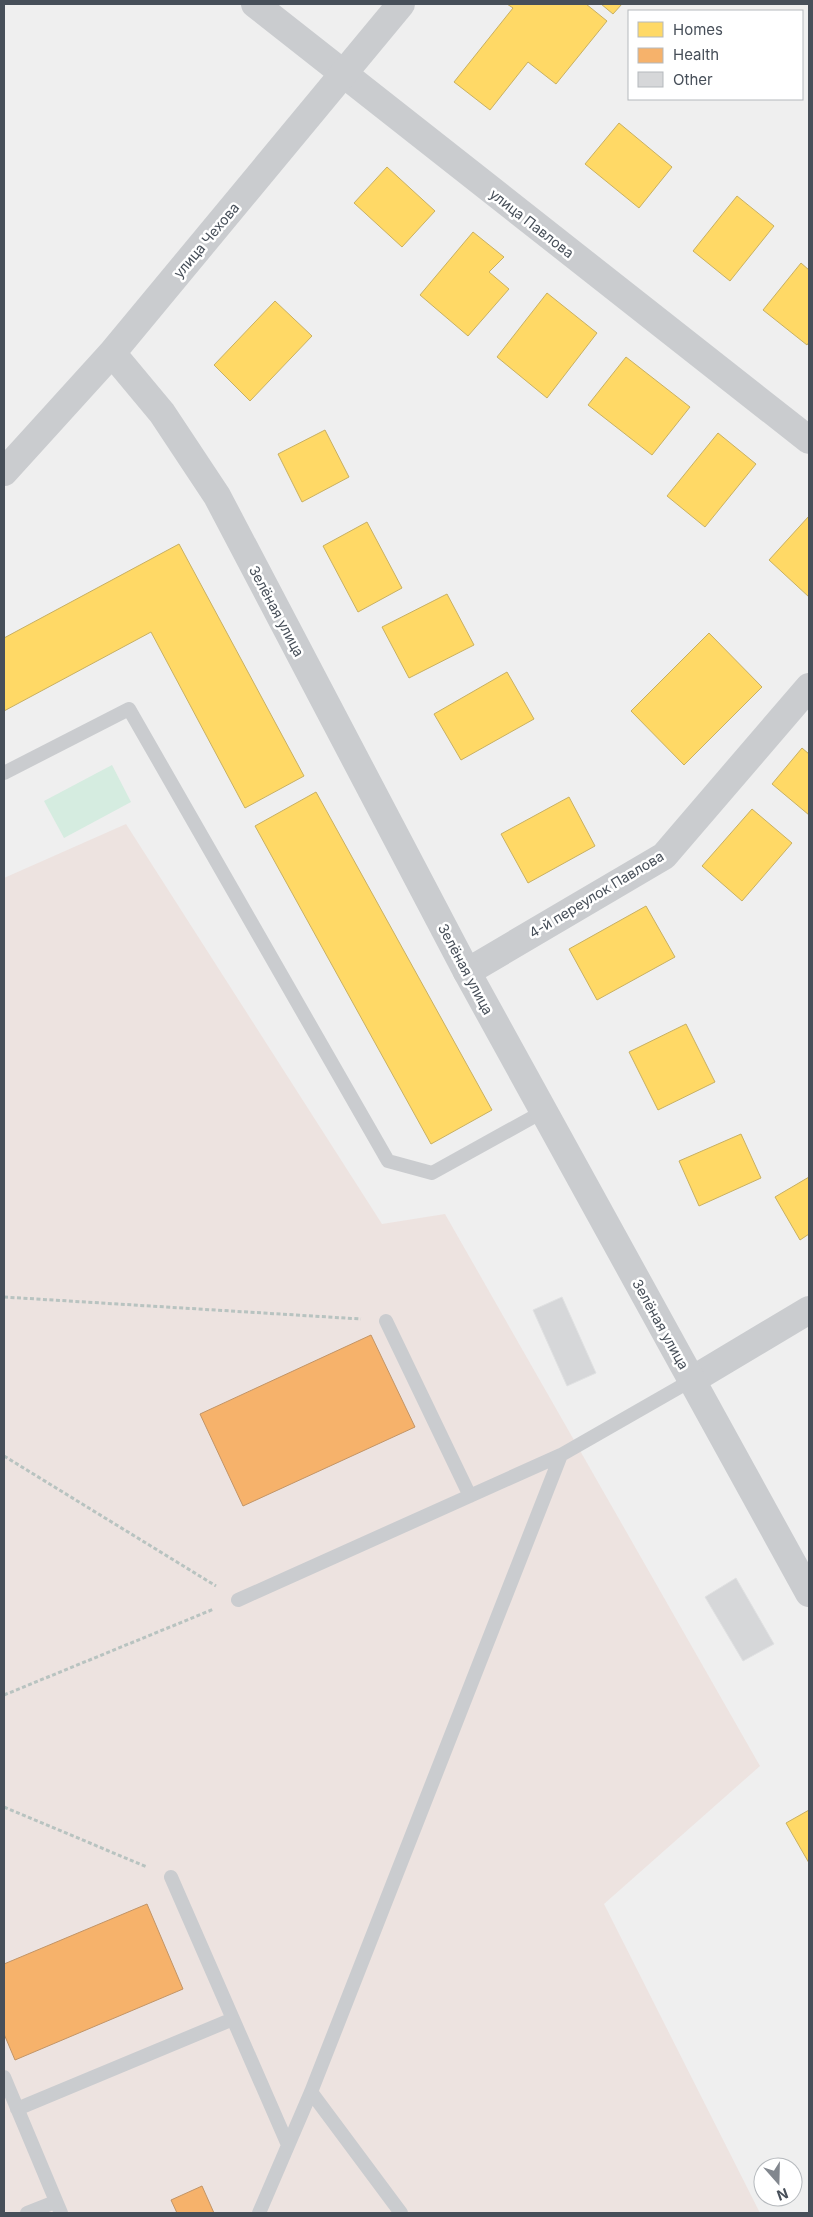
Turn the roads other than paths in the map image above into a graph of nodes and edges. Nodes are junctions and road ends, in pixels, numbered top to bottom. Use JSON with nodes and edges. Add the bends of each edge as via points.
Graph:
{"nodes":[{"id":1,"x":255,"y":4,"type":"edge"},
{"id":2,"x":402,"y":4,"type":"edge"},
{"id":3,"x":343,"y":75,"type":"junction"},
{"id":4,"x":112,"y":352,"type":"junction"},
{"id":5,"x":809,"y":440,"type":"edge"},
{"id":6,"x":4,"y":472,"type":"edge"},
{"id":7,"x":809,"y":686,"type":"edge"},
{"id":8,"x":4,"y":773,"type":"edge"},
{"id":9,"x":467,"y":972,"type":"junction"},
{"id":10,"x":544,"y":1111,"type":"junction"},
{"id":11,"x":809,"y":1310,"type":"edge"},
{"id":12,"x":386,"y":1321,"type":"road end"},
{"id":13,"x":692,"y":1380,"type":"junction"},
{"id":14,"x":561,"y":1455,"type":"junction"},
{"id":15,"x":470,"y":1496,"type":"junction"},
{"id":16,"x":809,"y":1593,"type":"edge"},
{"id":17,"x":238,"y":1600,"type":"road end"},
{"id":18,"x":171,"y":1877,"type":"road end"},
{"id":19,"x":233,"y":2019,"type":"junction"},
{"id":20,"x":4,"y":2077,"type":"edge"},
{"id":21,"x":311,"y":2092,"type":"junction"},
{"id":22,"x":17,"y":2109,"type":"junction"},
{"id":23,"x":288,"y":2145,"type":"junction"},
{"id":24,"x":58,"y":2207,"type":"edge"},
{"id":25,"x":28,"y":2213,"type":"edge"},
{"id":26,"x":259,"y":2213,"type":"edge"},
{"id":27,"x":401,"y":2213,"type":"edge"}],
"edges":[{"from":1,"to":3,"type":"street","name":"улица Павлова"},
{"from":2,"to":3,"type":"street","name":"улица Чехова"},
{"from":3,"to":4,"type":"street","name":"улица Чехова"},
{"from":3,"to":5,"type":"street","name":"улица Павлова"},
{"from":4,"to":6,"type":"street","name":"улица Чехова"},
{"from":4,"to":9,"type":"street","name":"Зелёная улица","via":[[162,413],[217,496]]},
{"from":7,"to":9,"type":"street","name":"4-й переулок Павлова","via":[[664,856]]},
{"from":8,"to":10,"type":"lane","via":[[129,709],[388,1161],[432,1172]]},
{"from":9,"to":10,"type":"street","name":"Зелёная улица"},
{"from":10,"to":13,"type":"street","name":"Зелёная улица"},
{"from":11,"to":13,"type":"street"},
{"from":12,"to":15,"type":"lane"},
{"from":13,"to":14,"type":"lane"},
{"from":13,"to":16,"type":"street","name":"Зелёная улица"},
{"from":14,"to":15,"type":"lane"},
{"from":14,"to":21,"type":"lane"},
{"from":15,"to":17,"type":"lane"},
{"from":18,"to":19,"type":"lane"},
{"from":19,"to":22,"type":"lane"},
{"from":19,"to":23,"type":"lane"},
{"from":20,"to":22,"type":"lane"},
{"from":21,"to":23,"type":"lane"},
{"from":21,"to":27,"type":"lane"},
{"from":22,"to":24,"type":"lane"},
{"from":23,"to":26,"type":"lane"},
{"from":24,"to":25,"type":"lane"}]}
